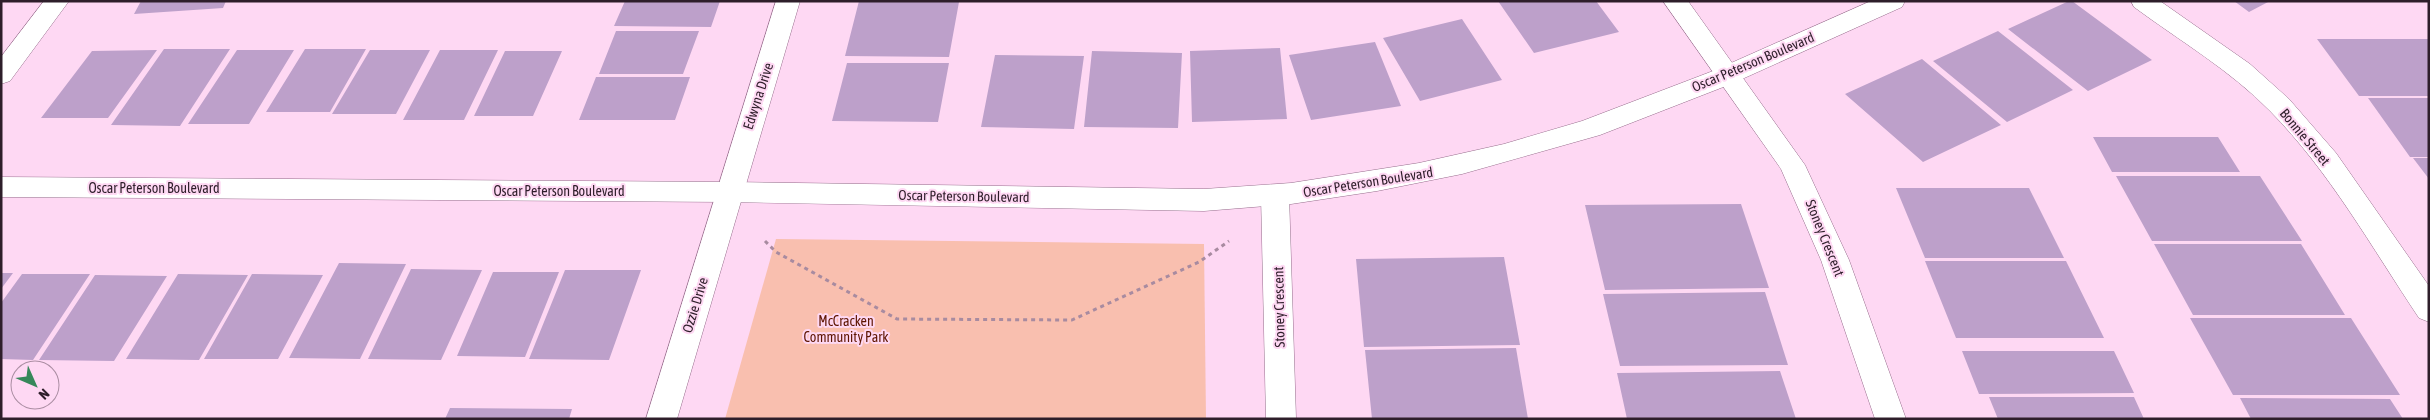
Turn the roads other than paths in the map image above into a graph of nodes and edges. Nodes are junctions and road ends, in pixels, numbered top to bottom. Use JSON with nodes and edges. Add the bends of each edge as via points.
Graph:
{"nodes":[{"id":1,"x":57,"y":1,"type":"edge"},
{"id":2,"x":788,"y":1,"type":"edge"},
{"id":3,"x":1675,"y":1,"type":"edge"},
{"id":4,"x":1893,"y":1,"type":"edge"},
{"id":5,"x":2142,"y":1,"type":"edge"},
{"id":6,"x":1728,"y":74,"type":"junction"},
{"id":7,"x":1,"y":75,"type":"edge"},
{"id":8,"x":1,"y":187,"type":"edge"},
{"id":9,"x":729,"y":192,"type":"junction"},
{"id":10,"x":1275,"y":196,"type":"junction"},
{"id":11,"x":2429,"y":310,"type":"edge"},
{"id":12,"x":661,"y":419,"type":"edge"},
{"id":13,"x":1281,"y":419,"type":"edge"},
{"id":14,"x":1891,"y":419,"type":"edge"}],
"edges":[{"from":1,"to":7,"type":"street"},
{"from":2,"to":9,"type":"street","name":"Edwyna Drive"},
{"from":3,"to":6,"type":"street","name":"Stoney Crescent"},
{"from":4,"to":6,"type":"street","name":"Oscar Peterson Boulevard"},
{"from":5,"to":11,"type":"street","name":"Bonnie Street","via":[[2254,81],[2305,133]]},
{"from":6,"to":10,"type":"street","name":"Oscar Peterson Boulevard","via":[[1647,108],[1548,142],[1438,171]]},
{"from":6,"to":14,"type":"street","name":"Stoney Crescent","via":[[1797,174],[1835,260]]},
{"from":8,"to":9,"type":"street","name":"Oscar Peterson Boulevard"},
{"from":9,"to":10,"type":"street","name":"Oscar Peterson Boulevard","via":[[1204,200]]},
{"from":9,"to":12,"type":"street","name":"Ozzie Drive"},
{"from":10,"to":13,"type":"street","name":"Stoney Crescent"}]}
